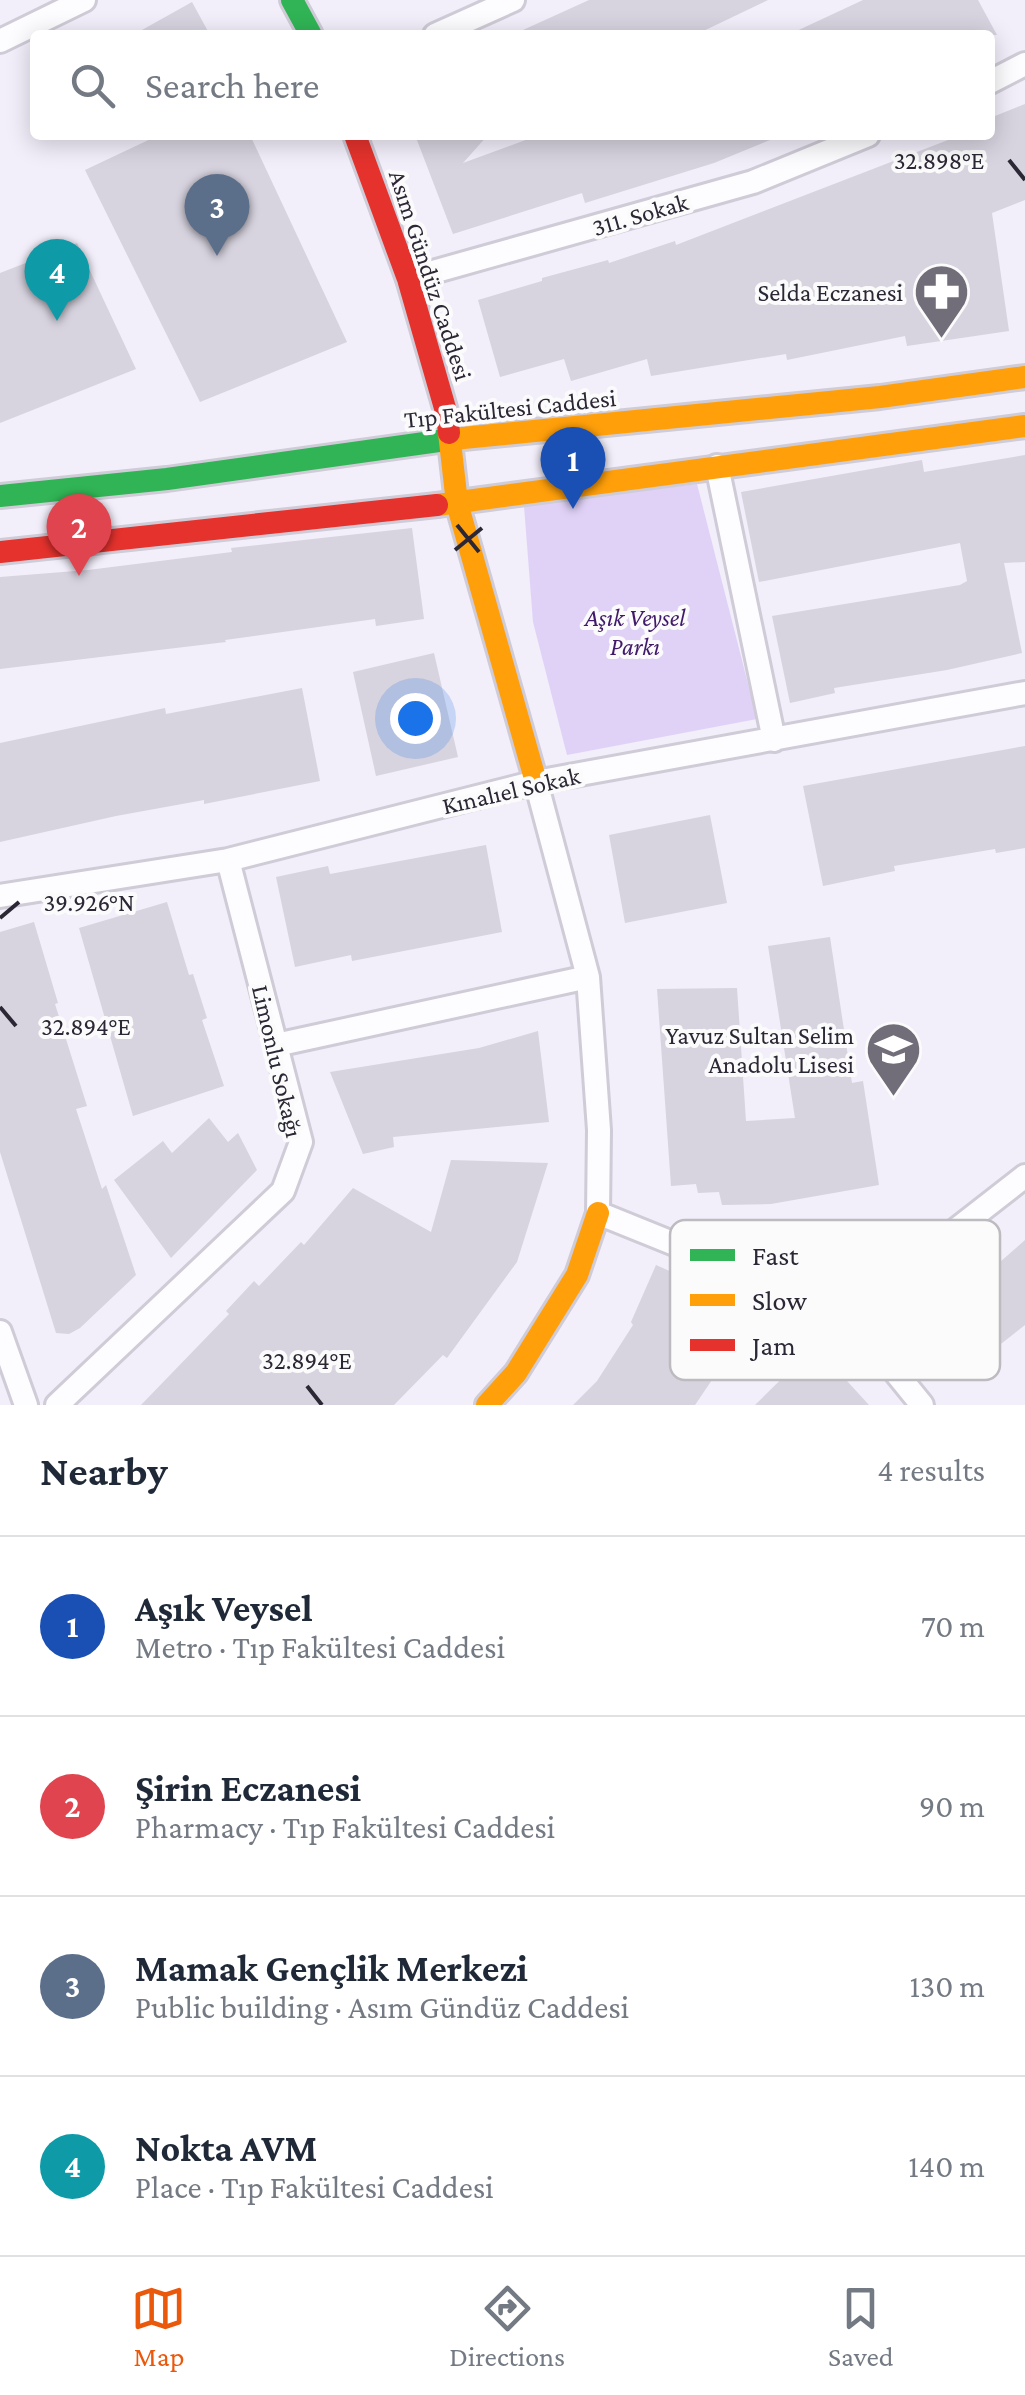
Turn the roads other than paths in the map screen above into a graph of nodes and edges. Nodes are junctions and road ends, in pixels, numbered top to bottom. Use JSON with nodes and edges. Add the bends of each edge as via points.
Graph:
{"nodes":[{"id":1,"x":84,"y":0,"type":"edge"},
{"id":2,"x":292,"y":0,"type":"edge"},
{"id":3,"x":513,"y":0,"type":"edge"},
{"id":4,"x":308,"y":30,"type":"edge"},
{"id":5,"x":446,"y":30,"type":"edge"},
{"id":6,"x":0,"y":42,"type":"edge"},
{"id":7,"x":1025,"y":64,"type":"edge"},
{"id":8,"x":995,"y":79,"type":"edge"},
{"id":9,"x":357,"y":140,"type":"edge"},
{"id":10,"x":856,"y":140,"type":"edge"},
{"id":11,"x":408,"y":279,"type":"junction"},
{"id":12,"x":1025,"y":377,"type":"edge"},
{"id":13,"x":1025,"y":426,"type":"edge"},
{"id":14,"x":448,"y":440,"type":"junction"},
{"id":15,"x":718,"y":466,"type":"junction"},
{"id":16,"x":0,"y":496,"type":"edge"},
{"id":17,"x":457,"y":502,"type":"junction"},
{"id":18,"x":0,"y":552,"type":"edge"},
{"id":19,"x":1025,"y":693,"type":"edge"},
{"id":20,"x":774,"y":740,"type":"junction"},
{"id":21,"x":536,"y":782,"type":"junction"},
{"id":22,"x":228,"y":860,"type":"junction"},
{"id":23,"x":0,"y":896,"type":"edge"},
{"id":24,"x":588,"y":977,"type":"junction"},
{"id":25,"x":276,"y":1045,"type":"junction"},
{"id":26,"x":1025,"y":1176,"type":"edge"},
{"id":27,"x":598,"y":1213,"type":"junction"},
{"id":28,"x":969,"y":1220,"type":"edge"},
{"id":29,"x":670,"y":1242,"type":"edge"},
{"id":30,"x":0,"y":1332,"type":"edge"},
{"id":31,"x":902,"y":1380,"type":"edge"},
{"id":32,"x":26,"y":1405,"type":"edge"},
{"id":33,"x":57,"y":1405,"type":"edge"},
{"id":34,"x":487,"y":1405,"type":"edge"},
{"id":35,"x":922,"y":1405,"type":"edge"}],
"edges":[{"from":1,"to":6,"type":"street"},
{"from":2,"to":4,"type":"main road"},
{"from":3,"to":5,"type":"street"},
{"from":7,"to":8,"type":"street"},
{"from":9,"to":11,"type":"main road","name":"Asım Gündüz Caddesi"},
{"from":10,"to":11,"type":"street","name":"311. Sokak","via":[[753,182]]},
{"from":11,"to":14,"type":"main road","name":"Asım Gündüz Caddesi"},
{"from":12,"to":14,"type":"main road","name":"Tıp Fakültesi Caddesi","via":[[841,403]]},
{"from":13,"to":15,"type":"main road"},
{"from":14,"to":16,"type":"main road","name":"Tıp Fakültesi Caddesi"},
{"from":14,"to":17,"type":"main road","name":"Asım Gündüz Caddesi"},
{"from":15,"to":17,"type":"main road"},
{"from":15,"to":20,"type":"street"},
{"from":17,"to":18,"type":"main road"},
{"from":17,"to":21,"type":"main road","name":"Asım Gündüz Caddesi"},
{"from":19,"to":20,"type":"street","name":"Kınalıel Sokak"},
{"from":20,"to":21,"type":"street","name":"Kınalıel Sokak"},
{"from":21,"to":22,"type":"street","name":"Kınalıel Sokak"},
{"from":21,"to":24,"type":"street"},
{"from":22,"to":23,"type":"street","name":"Kınalıel Sokak"},
{"from":22,"to":25,"type":"street","name":"Limonlu Sokağı"},
{"from":24,"to":25,"type":"street"},
{"from":24,"to":27,"type":"street"},
{"from":25,"to":33,"type":"street","name":"Limonlu Sokağı","via":[[301,1142],[283,1191]]},
{"from":26,"to":28,"type":"street"},
{"from":27,"to":29,"type":"street"},
{"from":27,"to":34,"type":"main road","via":[[577,1275],[516,1372]]},
{"from":30,"to":32,"type":"street"},
{"from":31,"to":35,"type":"street"}]}
